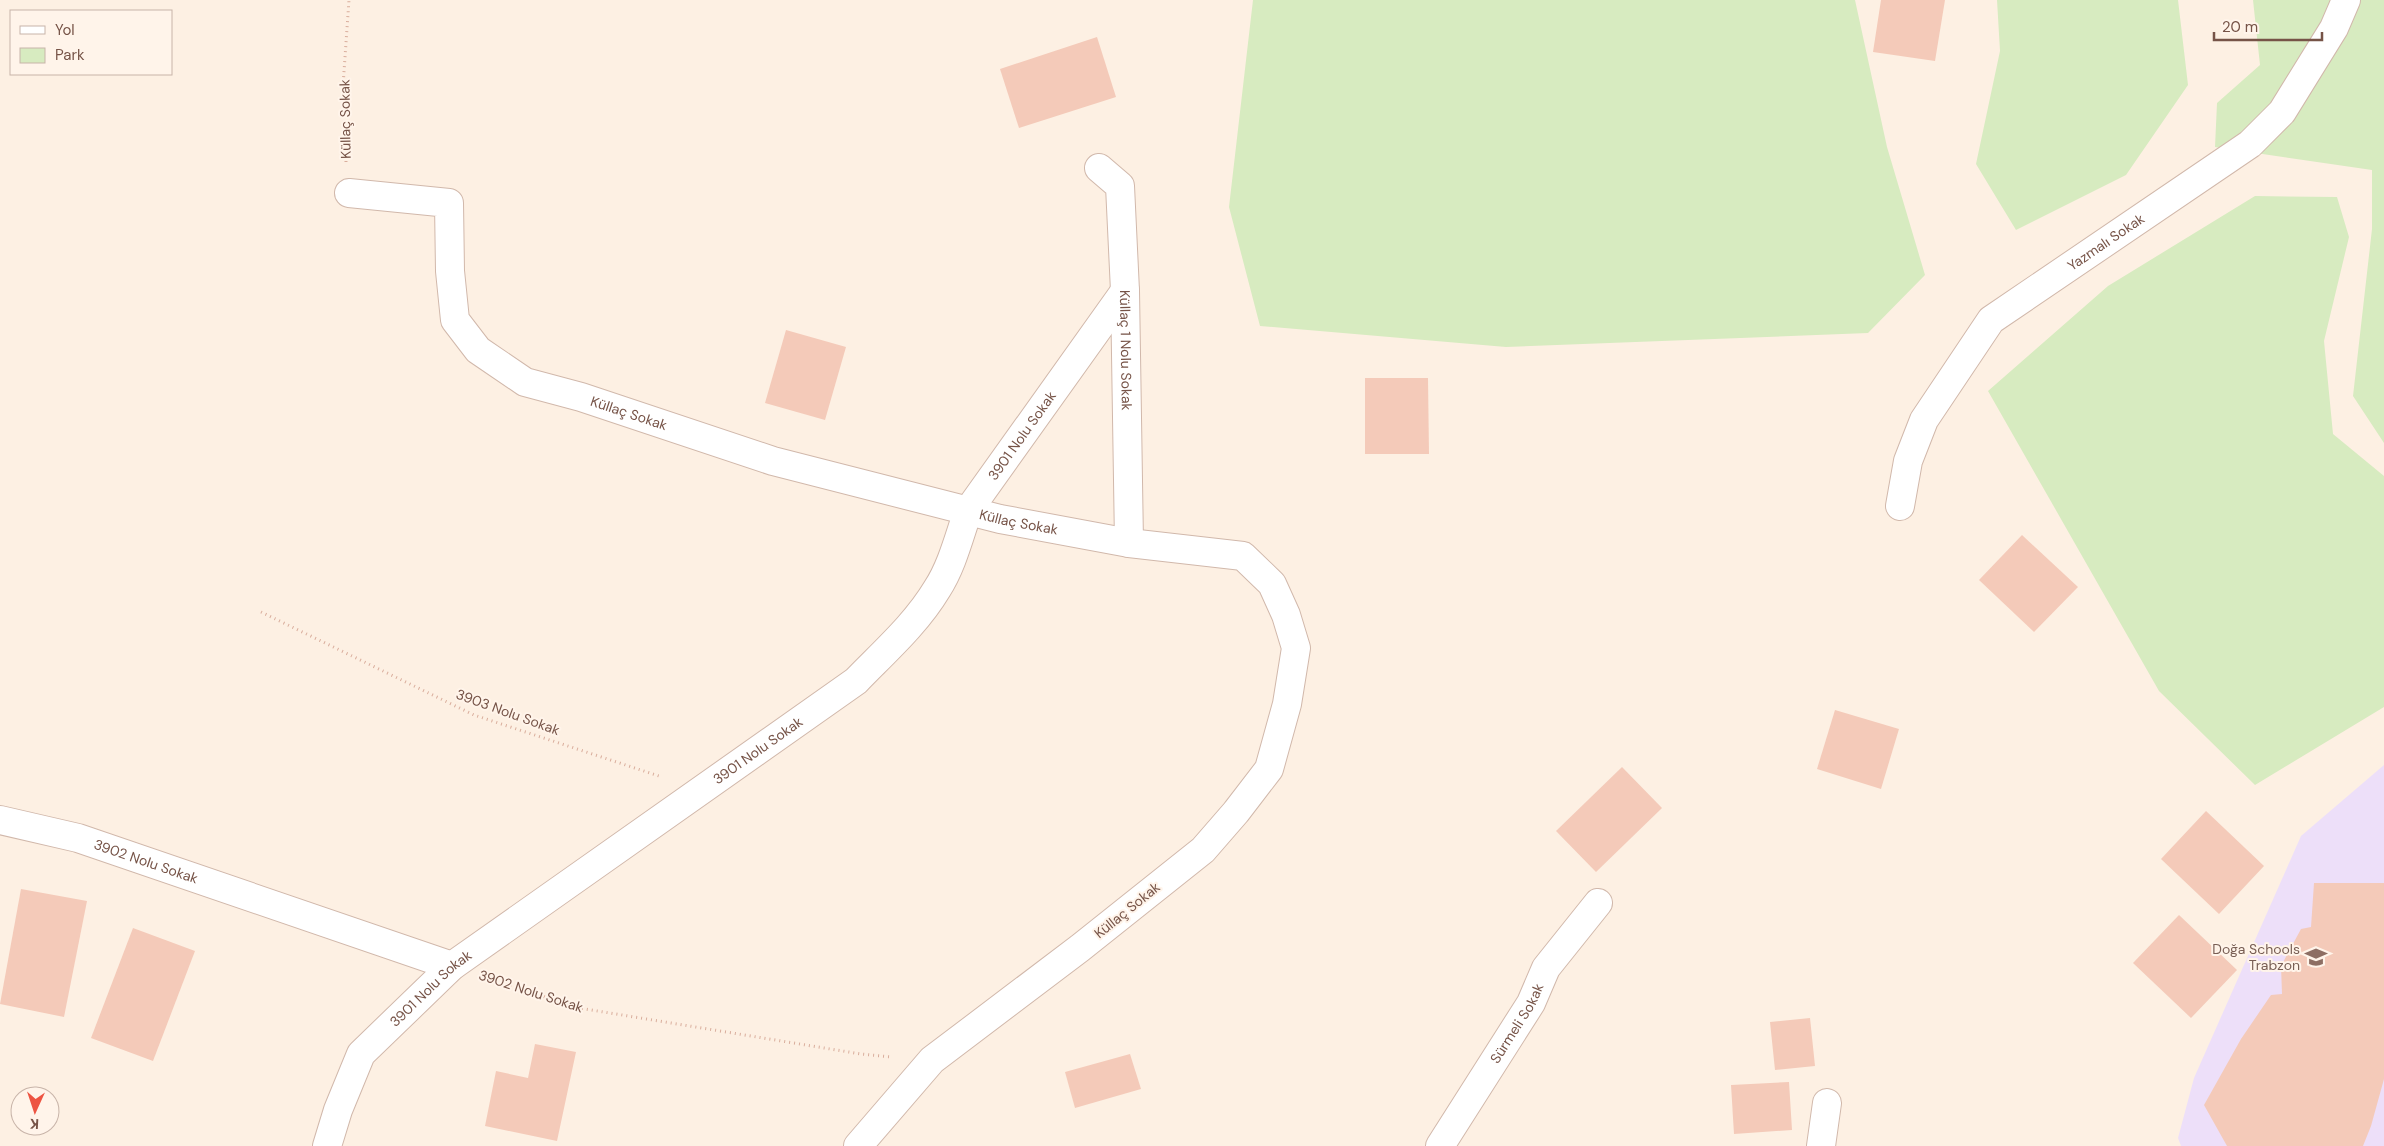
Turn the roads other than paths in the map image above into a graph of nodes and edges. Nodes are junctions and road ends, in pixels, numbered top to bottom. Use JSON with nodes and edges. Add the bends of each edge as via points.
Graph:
{"nodes":[{"id":1,"x":2346,"y":0,"type":"edge"},
{"id":2,"x":1099,"y":168,"type":"dead end"},
{"id":3,"x":350,"y":193,"type":"road end"},
{"id":4,"x":1125,"y":291,"type":"junction"},
{"id":5,"x":1900,"y":506,"type":"dead end"},
{"id":6,"x":968,"y":511,"type":"junction"},
{"id":7,"x":1129,"y":543,"type":"junction"},
{"id":8,"x":0,"y":820,"type":"edge"},
{"id":9,"x":1598,"y":903,"type":"dead end"},
{"id":10,"x":452,"y":966,"type":"junction"},
{"id":11,"x":1827,"y":1103,"type":"dead end"},
{"id":12,"x":327,"y":1146,"type":"edge"},
{"id":13,"x":858,"y":1146,"type":"edge"},
{"id":14,"x":1440,"y":1146,"type":"edge"},
{"id":15,"x":1821,"y":1146,"type":"edge"}],
"edges":[{"from":1,"to":5,"type":"street","name":"Yazmalı Sokak","via":[[2334,28],[2282,112],[2250,144],[1992,320],[1924,420],[1908,461]]},
{"from":2,"to":4,"type":"street","name":"Küllaç 1 Nolu Sokak","via":[[1120,186]]},
{"from":3,"to":6,"type":"street","name":"Küllaç Sokak","via":[[449,203],[455,320],[478,350],[525,382],[581,397],[773,461]]},
{"from":4,"to":6,"type":"street","name":"3901 Nolu Sokak"},
{"from":4,"to":7,"type":"street","name":"Küllaç 1 Nolu Sokak"},
{"from":6,"to":7,"type":"street","name":"Küllaç Sokak"},
{"from":6,"to":10,"type":"street","name":"3901 Nolu Sokak","via":[[938,589],[905,631],[856,680]]},
{"from":7,"to":13,"type":"street","name":"Küllaç Sokak","via":[[1243,556],[1272,584],[1296,648],[1287,704],[1269,769],[1203,850],[932,1060]]},
{"from":8,"to":10,"type":"street","name":"3902 Nolu Sokak","via":[[78,838]]},
{"from":9,"to":14,"type":"street","name":"Sürmeli Sokak","via":[[1546,968],[1531,1004]]},
{"from":10,"to":12,"type":"street","name":"3901 Nolu Sokak","via":[[361,1054]]},
{"from":11,"to":15,"type":"street"}]}
